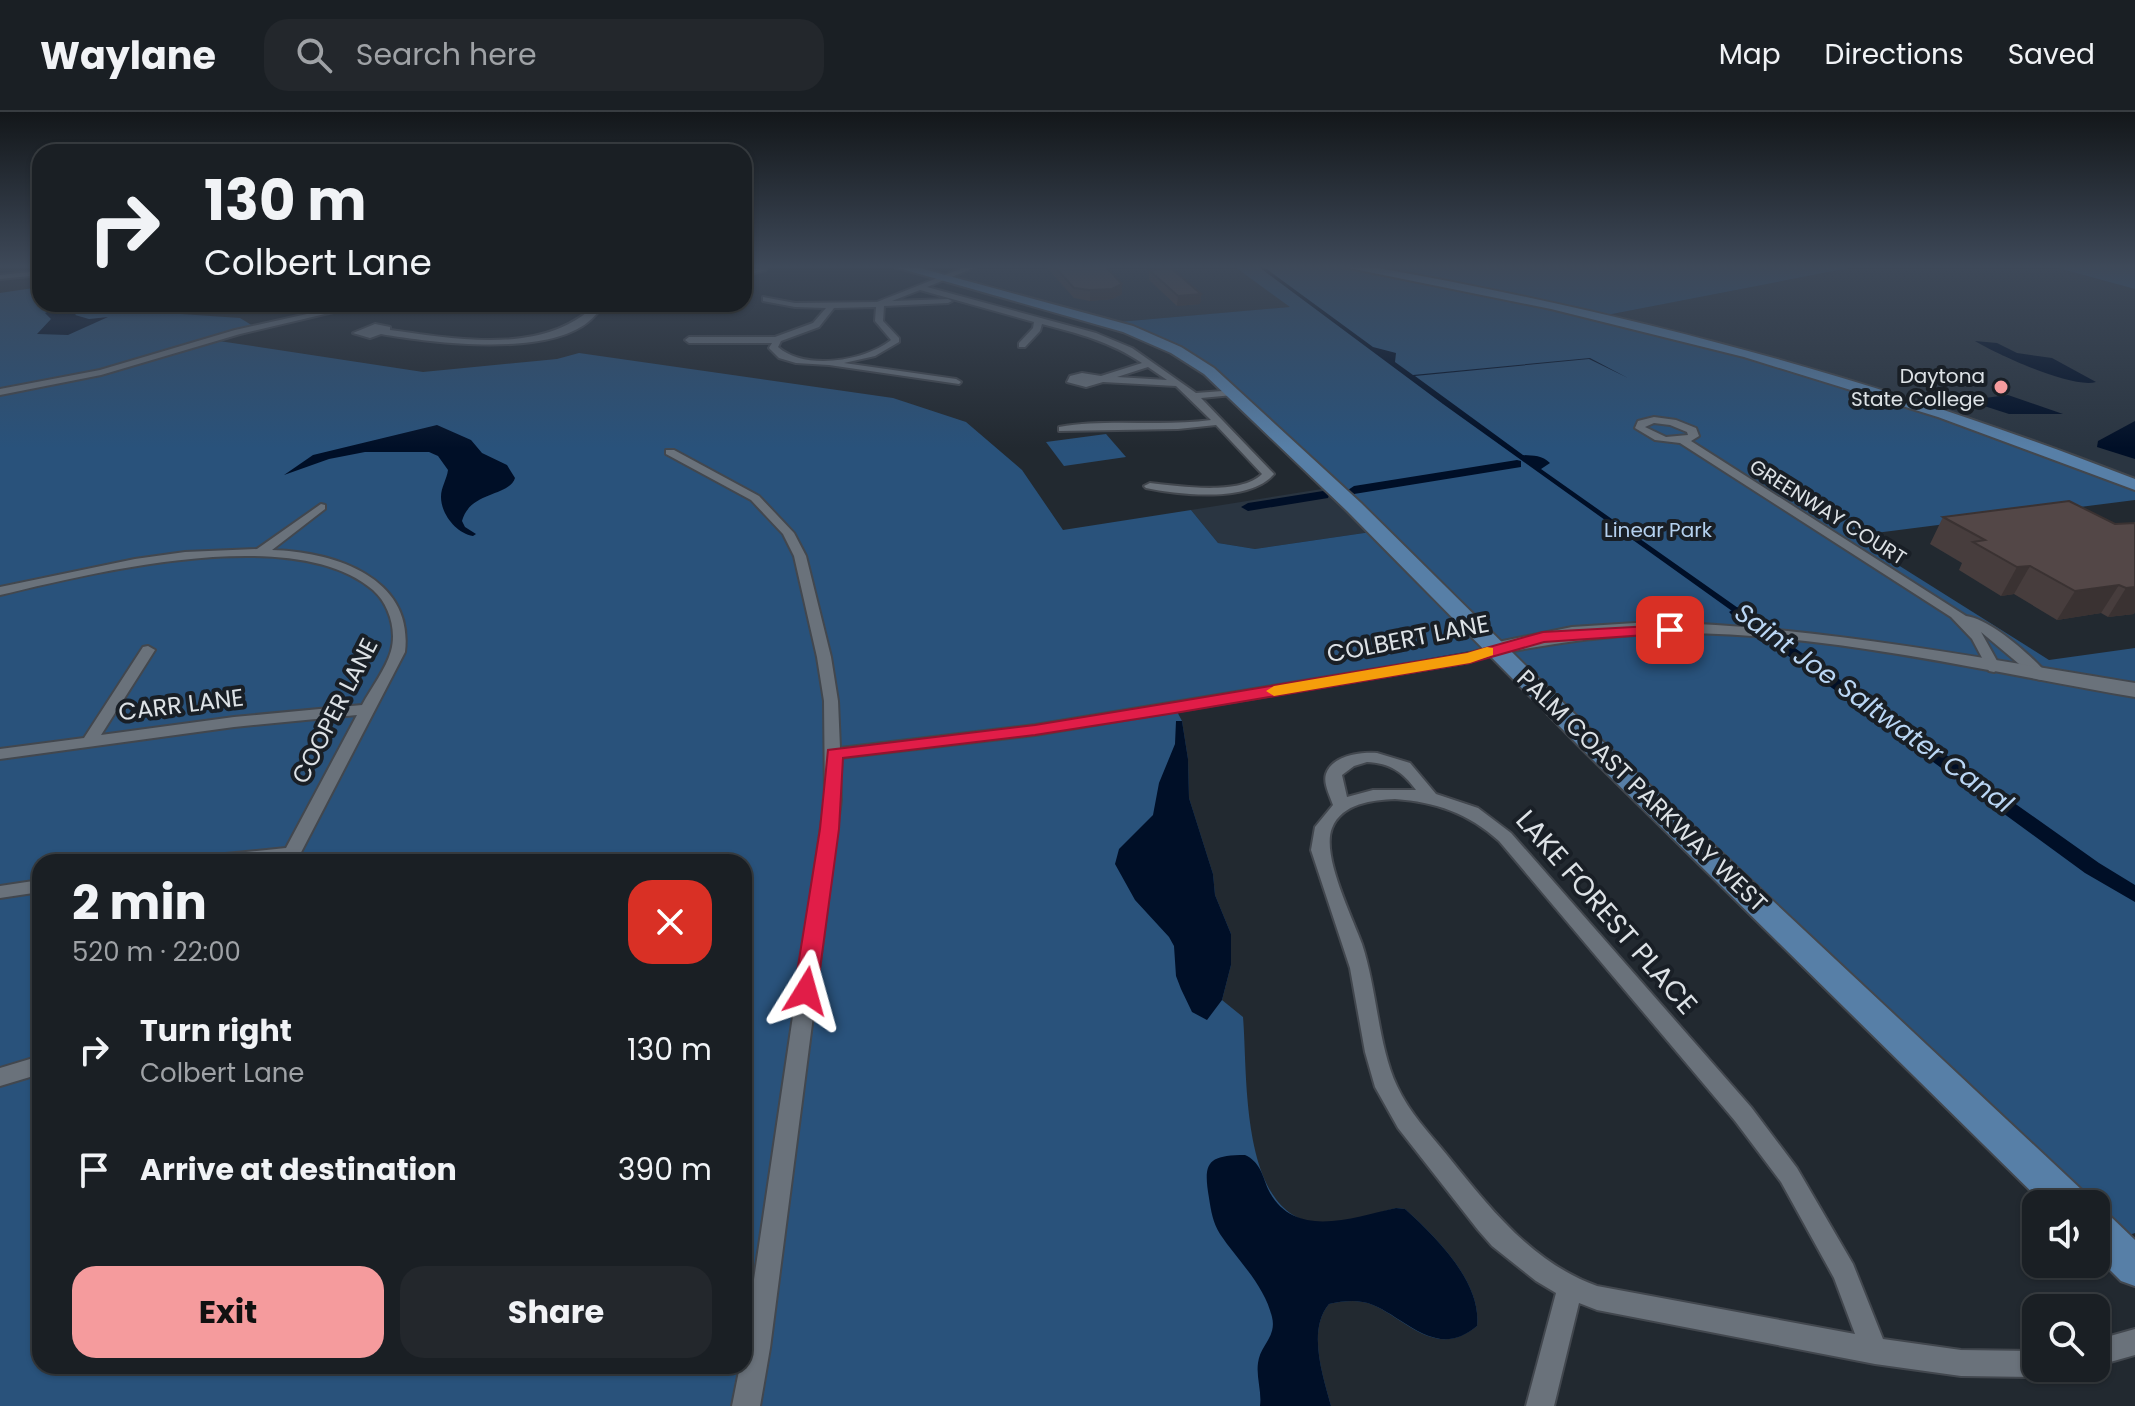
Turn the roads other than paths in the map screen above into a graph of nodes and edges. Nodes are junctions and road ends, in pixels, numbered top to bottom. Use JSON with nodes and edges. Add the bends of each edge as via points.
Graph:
{"nodes":[{"id":1,"x":259,"y":327,"type":"edge"},
{"id":2,"x":567,"y":327,"type":"edge"},
{"id":3,"x":812,"y":327,"type":"edge"},
{"id":4,"x":886,"y":327,"type":"edge"},
{"id":5,"x":1037,"y":327,"type":"edge"},
{"id":6,"x":1067,"y":327,"type":"edge"},
{"id":7,"x":1117,"y":327,"type":"edge"},
{"id":8,"x":1647,"y":327,"type":"edge"},
{"id":9,"x":383,"y":332,"type":"dead end"},
{"id":10,"x":689,"y":340,"type":"dead end"},
{"id":11,"x":776,"y":340,"type":"junction"},
{"id":12,"x":1022,"y":345,"type":"dead end"},
{"id":13,"x":824,"y":361,"type":"junction"},
{"id":14,"x":1150,"y":363,"type":"junction"},
{"id":15,"x":956,"y":382,"type":"dead end"},
{"id":16,"x":1180,"y":383,"type":"junction"},
{"id":17,"x":0,"y":392,"type":"edge"},
{"id":18,"x":1233,"y":392,"type":"junction"},
{"id":19,"x":1194,"y":396,"type":"junction"},
{"id":20,"x":1216,"y":422,"type":"junction"},
{"id":21,"x":1063,"y":429,"type":"dead end"},
{"id":22,"x":1682,"y":440,"type":"dead end"},
{"id":23,"x":670,"y":452,"type":"dead end"},
{"id":24,"x":2135,"y":485,"type":"edge"},
{"id":25,"x":1150,"y":486,"type":"dead end"},
{"id":26,"x":321,"y":507,"type":"dead end"},
{"id":27,"x":259,"y":554,"type":"junction"},
{"id":28,"x":0,"y":591,"type":"edge"},
{"id":29,"x":1956,"y":614,"type":"junction"},
{"id":30,"x":1498,"y":648,"type":"junction"},
{"id":31,"x":148,"y":650,"type":"dead end"},
{"id":32,"x":1994,"y":668,"type":"junction"},
{"id":33,"x":2042,"y":676,"type":"junction"},
{"id":34,"x":2135,"y":690,"type":"edge"},
{"id":35,"x":368,"y":709,"type":"junction"},
{"id":36,"x":89,"y":742,"type":"junction"},
{"id":37,"x":0,"y":754,"type":"edge"},
{"id":38,"x":834,"y":754,"type":"junction"},
{"id":39,"x":1430,"y":797,"type":"junction"},
{"id":40,"x":1342,"y":805,"type":"junction"},
{"id":41,"x":292,"y":854,"type":"edge"},
{"id":42,"x":32,"y":887,"type":"edge"},
{"id":43,"x":0,"y":892,"type":"edge"},
{"id":44,"x":32,"y":1067,"type":"edge"},
{"id":45,"x":0,"y":1077,"type":"edge"},
{"id":46,"x":2055,"y":1190,"type":"edge"},
{"id":47,"x":2110,"y":1243,"type":"edge"},
{"id":48,"x":2135,"y":1267,"type":"edge"},
{"id":49,"x":1570,"y":1288,"type":"junction"},
{"id":50,"x":2135,"y":1342,"type":"edge"},
{"id":51,"x":2110,"y":1349,"type":"edge"},
{"id":52,"x":1875,"y":1351,"type":"junction"},
{"id":53,"x":2022,"y":1364,"type":"edge"},
{"id":54,"x":746,"y":1406,"type":"edge"},
{"id":55,"x":1540,"y":1406,"type":"edge"}],
"edges":[{"from":1,"to":17,"type":"street","via":[[113,369]]},
{"from":2,"to":9,"type":"street","via":[[510,342]]},
{"from":3,"to":11,"type":"street"},
{"from":4,"to":13,"type":"street","via":[[894,343],[869,356]]},
{"from":5,"to":12,"type":"street"},
{"from":6,"to":14,"type":"street","via":[[1105,339]]},
{"from":7,"to":18,"type":"main road","name":"PALM COAST PARKWAY WEST","via":[[1197,362]]},
{"from":8,"to":24,"type":"main road","via":[[1744,351],[1977,425]]},
{"from":10,"to":11,"type":"street"},
{"from":11,"to":13,"type":"street","via":[[773,350],[785,358]]},
{"from":13,"to":15,"type":"street"},
{"from":14,"to":16,"type":"street"},
{"from":14,"to":16,"type":"street","via":[[1102,379]]},
{"from":16,"to":19,"type":"street"},
{"from":18,"to":19,"type":"street"},
{"from":18,"to":30,"type":"main road","name":"PALM COAST PARKWAY WEST"},
{"from":19,"to":20,"type":"street"},
{"from":20,"to":21,"type":"street","via":[[1169,429],[1107,424]]},
{"from":20,"to":25,"type":"street","via":[[1267,470],[1264,481],[1200,492]]},
{"from":22,"to":29,"type":"street","name":"GREENWAY COURT"},
{"from":23,"to":38,"type":"street","via":[[755,498],[793,540],[827,672]]},
{"from":26,"to":27,"type":"street"},
{"from":27,"to":28,"type":"street","name":"COOPER LANE","via":[[142,561]]},
{"from":27,"to":35,"type":"street","name":"COOPER LANE","via":[[346,569],[376,585],[391,602],[399,645]]},
{"from":29,"to":32,"type":"street","via":[[1978,637]]},
{"from":29,"to":33,"type":"street","via":[[1993,633]]},
{"from":30,"to":32,"type":"street","name":"COLBERT LANE","via":[[1554,636],[1701,630],[1828,640]]},
{"from":30,"to":38,"type":"street","name":"COLBERT LANE","via":[[1470,658],[1035,730]]},
{"from":30,"to":46,"type":"main road","name":"PALM COAST PARKWAY WEST","via":[[1592,745]]},
{"from":31,"to":36,"type":"street"},
{"from":32,"to":33,"type":"street","name":"COLBERT LANE"},
{"from":33,"to":34,"type":"street","name":"COLBERT LANE"},
{"from":35,"to":36,"type":"street","name":"CARR LANE"},
{"from":35,"to":41,"type":"street","name":"COOPER LANE"},
{"from":36,"to":37,"type":"street","name":"CARR LANE"},
{"from":38,"to":54,"type":"street","via":[[830,829]]},
{"from":39,"to":40,"type":"street","name":"LAKE FOREST PLACE","via":[[1381,794]]},
{"from":39,"to":40,"type":"street","via":[[1405,767],[1363,758],[1344,763],[1334,774]]},
{"from":39,"to":52,"type":"street","name":"LAKE FOREST PLACE","via":[[1468,809],[1505,837],[1752,1125],[1795,1184],[1831,1247]]},
{"from":40,"to":49,"type":"street","via":[[1324,824],[1320,850],[1363,977],[1386,1087],[1406,1121],[1486,1222],[1517,1252]]},
{"from":42,"to":43,"type":"street"},
{"from":44,"to":45,"type":"street"},
{"from":47,"to":48,"type":"main road"},
{"from":49,"to":52,"type":"street","via":[[1639,1307]]},
{"from":49,"to":55,"type":"street"},
{"from":50,"to":51,"type":"street"},
{"from":52,"to":53,"type":"street","via":[[1961,1363]]}]}
